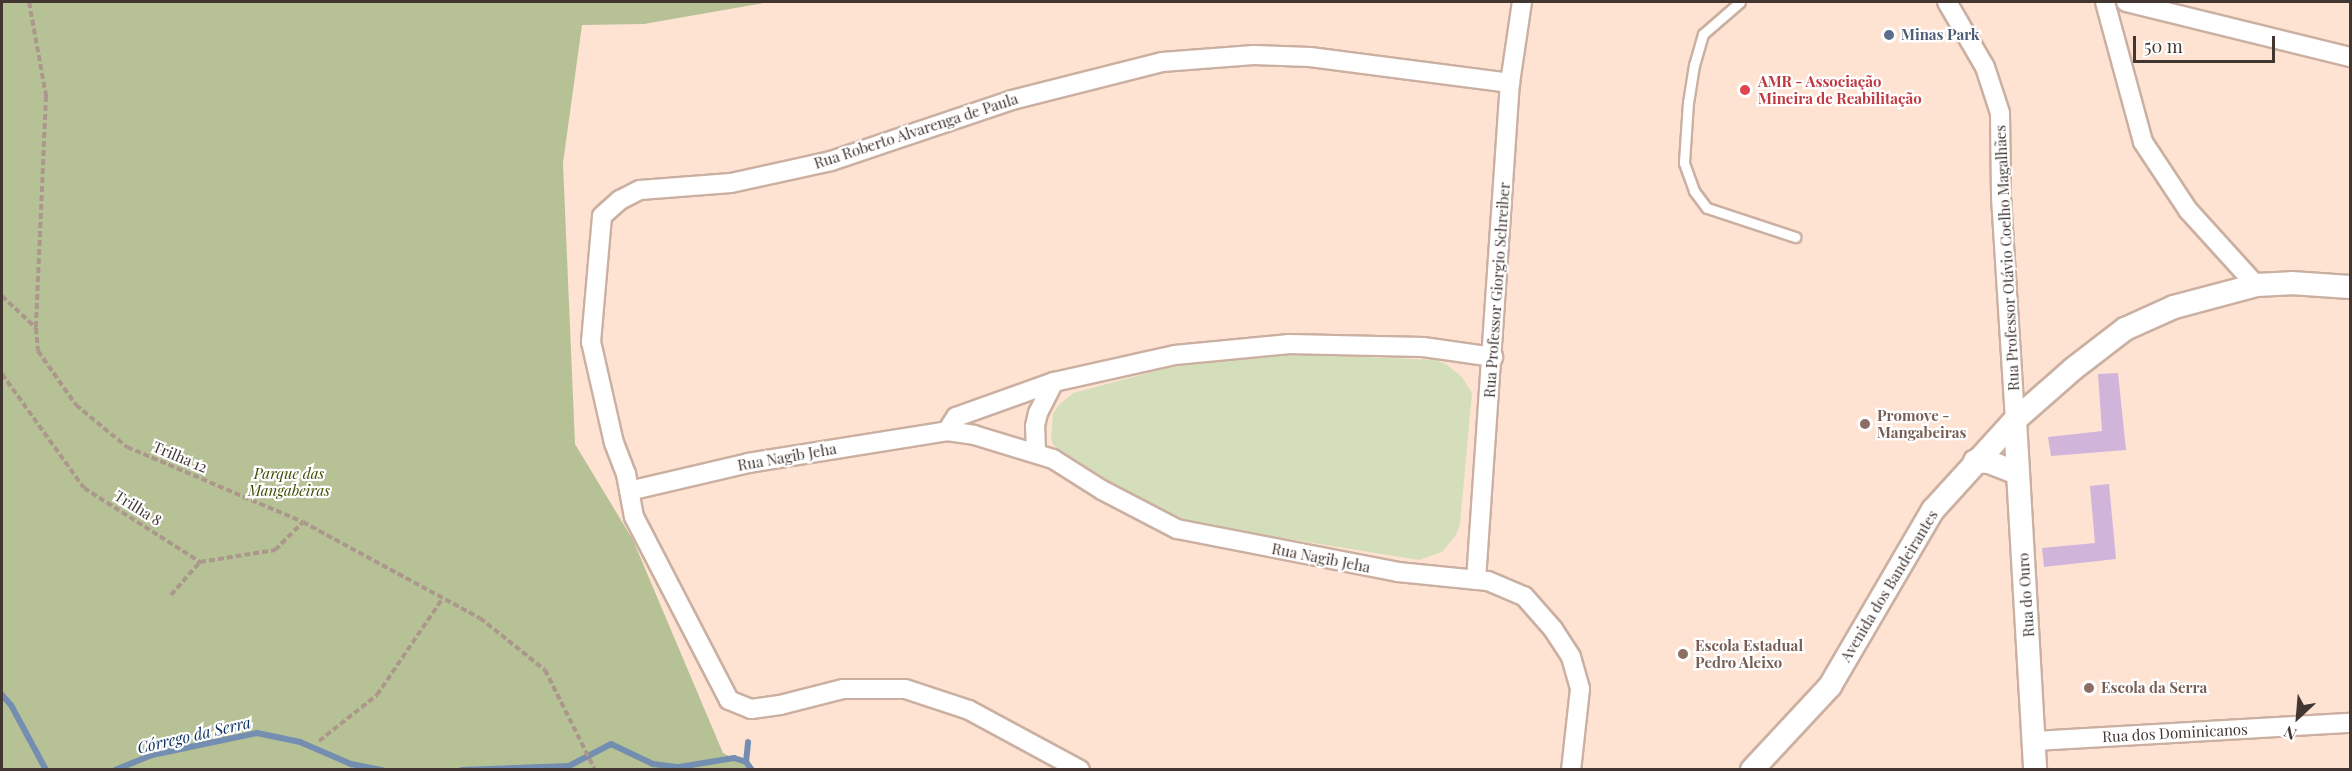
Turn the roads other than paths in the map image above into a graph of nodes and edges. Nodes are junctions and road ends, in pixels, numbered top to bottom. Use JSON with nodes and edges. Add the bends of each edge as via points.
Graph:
{"nodes":[{"id":1,"x":1522,"y":2,"type":"edge"},
{"id":2,"x":1740,"y":2,"type":"edge"},
{"id":3,"x":1947,"y":2,"type":"edge"},
{"id":4,"x":2105,"y":2,"type":"edge"},
{"id":5,"x":2126,"y":2,"type":"edge"},
{"id":6,"x":2350,"y":57,"type":"edge"},
{"id":7,"x":1510,"y":83,"type":"junction"},
{"id":8,"x":1795,"y":237,"type":"dead end"},
{"id":9,"x":2256,"y":285,"type":"junction"},
{"id":10,"x":2319,"y":286,"type":"junction"},
{"id":11,"x":2350,"y":287,"type":"edge"},
{"id":12,"x":2350,"y":300,"type":"edge"},
{"id":13,"x":1493,"y":357,"type":"junction"},
{"id":14,"x":1054,"y":382,"type":"junction"},
{"id":15,"x":2015,"y":420,"type":"junction"},
{"id":16,"x":947,"y":430,"type":"junction"},
{"id":17,"x":1036,"y":452,"type":"junction"},
{"id":18,"x":1975,"y":461,"type":"junction"},
{"id":19,"x":2018,"y":472,"type":"junction"},
{"id":20,"x":629,"y":491,"type":"junction"},
{"id":21,"x":1476,"y":580,"type":"junction"},
{"id":22,"x":2350,"y":723,"type":"edge"},
{"id":23,"x":2035,"y":741,"type":"junction"},
{"id":24,"x":1080,"y":770,"type":"edge"},
{"id":25,"x":1571,"y":770,"type":"edge"},
{"id":26,"x":1752,"y":770,"type":"edge"},
{"id":27,"x":2036,"y":770,"type":"edge"}],
"edges":[{"from":1,"to":7,"type":"street","name":"Rua Professor Giorgio Schreiber"},
{"from":2,"to":8,"type":"lane","via":[[1703,34],[1688,102],[1684,163],[1694,191],[1707,208]]},
{"from":3,"to":15,"type":"street","name":"Rua Professor Otávio Coelho Magalhães","via":[[1984,68],[2000,113],[2001,197]]},
{"from":4,"to":9,"type":"street","via":[[2144,142],[2188,210]]},
{"from":5,"to":6,"type":"street"},
{"from":7,"to":13,"type":"street","name":"Rua Professor Giorgio Schreiber"},
{"from":7,"to":20,"type":"street","name":"Rua Roberto Alvarenga de Paula","via":[[1310,57],[1254,55],[1162,62],[1012,100],[831,161],[731,183],[640,190],[620,200],[602,216],[591,342]]},
{"from":9,"to":10,"type":"street","name":"Avenida dos Bandeirantes"},
{"from":9,"to":15,"type":"street","name":"Avenida dos Bandeirantes","via":[[2174,307],[2125,329]]},
{"from":10,"to":11,"type":"street","name":"Avenida dos Bandeirantes"},
{"from":10,"to":12,"type":"street","name":"Avenida dos Bandeirantes"},
{"from":13,"to":14,"type":"street","name":"Rua Nagib Jeha","via":[[1423,347],[1289,344],[1175,355]]},
{"from":13,"to":21,"type":"street","name":"Rua Professor Giorgio Schreiber"},
{"from":14,"to":16,"type":"street","name":"Rua Nagib Jeha","via":[[956,417]]},
{"from":14,"to":17,"type":"street","via":[[1038,413]]},
{"from":15,"to":18,"type":"street","name":"Avenida dos Bandeirantes"},
{"from":15,"to":19,"type":"street","name":"Rua do Ouro"},
{"from":16,"to":17,"type":"street","name":"Rua Nagib Jeha"},
{"from":16,"to":20,"type":"street","name":"Rua Nagib Jeha","via":[[748,463]]},
{"from":17,"to":21,"type":"street","name":"Rua Nagib Jeha","via":[[1177,529],[1398,572]]},
{"from":18,"to":19,"type":"street"},
{"from":18,"to":26,"type":"street","name":"Avenida dos Bandeirantes","via":[[1933,510],[1830,687]]},
{"from":19,"to":23,"type":"street","name":"Rua do Ouro"},
{"from":20,"to":24,"type":"street","name":"Rua Roberto Alvarenga de Paula","via":[[634,517],[729,700],[751,708],[843,689],[906,689],[969,710]]},
{"from":21,"to":25,"type":"street","name":"Rua Nagib Jeha","via":[[1524,596],[1571,657],[1580,689]]},
{"from":22,"to":23,"type":"street","name":"Rua dos Dominicanos"},
{"from":23,"to":27,"type":"street","name":"Rua do Ouro"}]}
